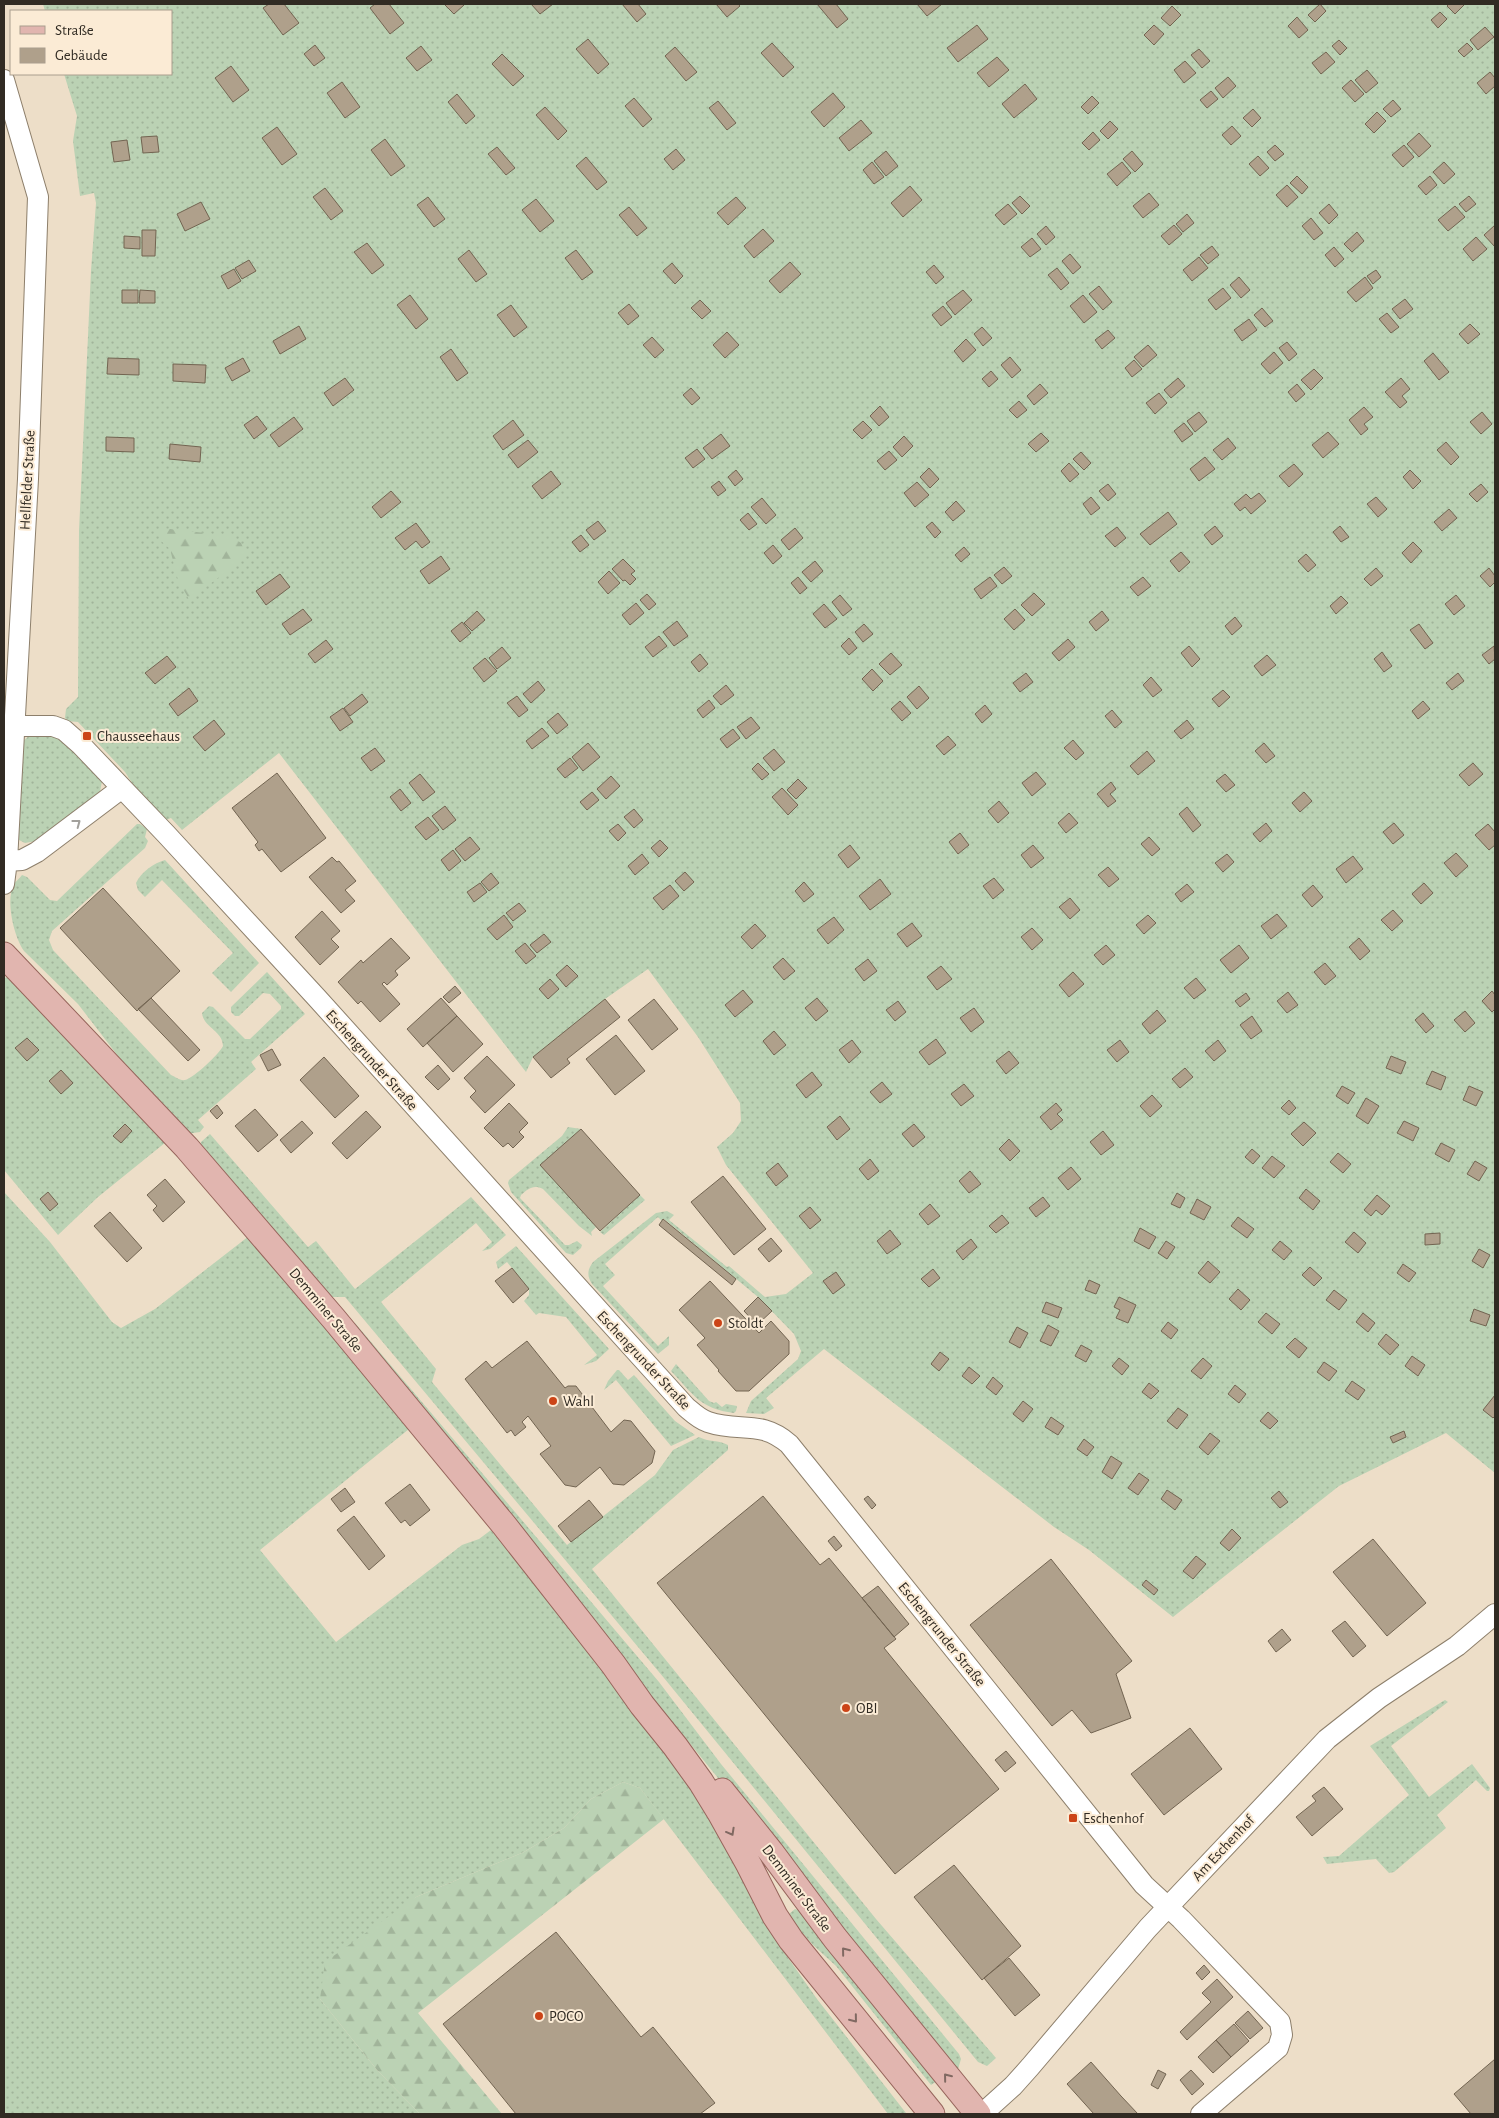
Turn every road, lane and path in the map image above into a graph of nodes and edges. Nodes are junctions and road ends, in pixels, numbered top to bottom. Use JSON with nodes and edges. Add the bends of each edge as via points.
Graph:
{"nodes":[{"id":1,"x":4,"y":80,"type":"edge"},
{"id":2,"x":14,"y":726,"type":"junction"},
{"id":3,"x":122,"y":788,"type":"junction"},
{"id":4,"x":7,"y":861,"type":"junction"},
{"id":5,"x":4,"y":884,"type":"edge"},
{"id":6,"x":12,"y":963,"type":"edge"},
{"id":7,"x":1495,"y":1614,"type":"edge"},
{"id":8,"x":613,"y":1664,"type":"junction"},
{"id":9,"x":1167,"y":1907,"type":"junction"},
{"id":10,"x":932,"y":2114,"type":"edge"},
{"id":11,"x":980,"y":2114,"type":"edge"},
{"id":12,"x":1201,"y":2114,"type":"edge"}],
"edges":[{"from":1,"to":2,"type":"street","name":"Hellfelder Straße","via":[[38,197],[28,479]]},
{"from":2,"to":3,"type":"street","name":"Eschengrunder Straße","via":[[53,726],[64,730]]},
{"from":2,"to":4,"type":"street","name":"Hellfelder Straße"},
{"from":4,"to":3,"type":"street","one_way":true,"via":[[22,860],[37,852]]},
{"from":3,"to":9,"type":"street","name":"Eschengrunder Straße","via":[[317,998],[686,1407],[706,1421],[768,1430],[789,1444],[1144,1885]]},
{"from":4,"to":5,"type":"street","name":"Hellfelder Straße"},
{"from":6,"to":8,"type":"main road","name":"Demminer Straße","via":[[151,1108],[258,1229],[498,1518]]},
{"from":7,"to":9,"type":"street","name":"Am Eschenhof","via":[[1457,1646],[1379,1698],[1327,1739]]},
{"from":8,"to":10,"type":"main road","name":"Demminer Straße","one_way":true,"via":[[675,1746],[720,1813],[791,1940]]},
{"from":11,"to":8,"type":"main road","name":"Demminer Straße","one_way":true,"via":[[835,1938],[697,1760]]},
{"from":9,"to":11,"type":"street","name":"Am Eschenhof","via":[[1018,2080]]},
{"from":9,"to":12,"type":"street","via":[[1277,2018],[1282,2028],[1281,2041],[1273,2052]]}]}
